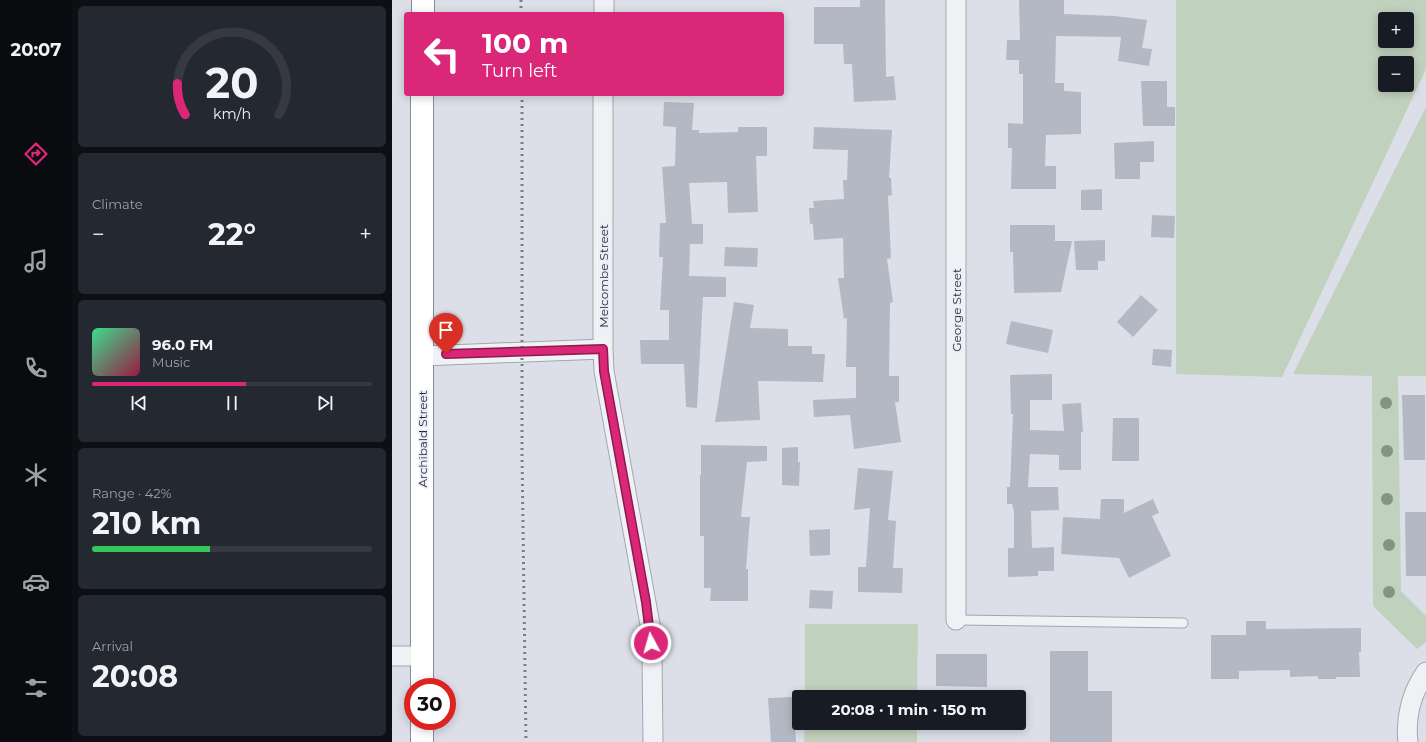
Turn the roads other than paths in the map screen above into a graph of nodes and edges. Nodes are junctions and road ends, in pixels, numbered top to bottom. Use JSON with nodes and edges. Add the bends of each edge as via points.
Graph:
{"nodes":[{"id":1,"x":423,"y":0,"type":"edge"},
{"id":2,"x":604,"y":0,"type":"edge"},
{"id":3,"x":956,"y":0,"type":"edge"},
{"id":4,"x":423,"y":12,"type":"edge"},
{"id":5,"x":604,"y":12,"type":"edge"},
{"id":6,"x":422,"y":96,"type":"edge"},
{"id":7,"x":603,"y":96,"type":"edge"},
{"id":8,"x":603,"y":349,"type":"junction"},
{"id":9,"x":422,"y":356,"type":"junction"},
{"id":10,"x":956,"y":620,"type":"joint"},
{"id":11,"x":1183,"y":623,"type":"dead end"},
{"id":12,"x":392,"y":656,"type":"edge"},
{"id":13,"x":422,"y":656,"type":"junction"},
{"id":14,"x":1426,"y":672,"type":"edge"},
{"id":15,"x":422,"y":678,"type":"edge"},
{"id":16,"x":422,"y":730,"type":"edge"},
{"id":17,"x":422,"y":742,"type":"edge"},
{"id":18,"x":653,"y":742,"type":"edge"},
{"id":19,"x":1408,"y":742,"type":"edge"}],
"edges":[{"from":1,"to":4,"type":"highway"},
{"from":2,"to":5,"type":"street"},
{"from":3,"to":10,"type":"street","name":"George Street"},
{"from":6,"to":9,"type":"highway","name":"Archibald Street"},
{"from":7,"to":8,"type":"street","name":"Melcombe Street"},
{"from":8,"to":9,"type":"street"},
{"from":8,"to":18,"type":"street","name":"Melcombe Street","via":[[604,371],[650,630]]},
{"from":9,"to":13,"type":"highway","name":"Archibald Street"},
{"from":10,"to":11,"type":"lane"},
{"from":12,"to":13,"type":"street"},
{"from":13,"to":15,"type":"highway","name":"Archibald Street"},
{"from":14,"to":19,"type":"street","via":[[1412,699],[1408,718]]},
{"from":16,"to":17,"type":"highway"}]}
